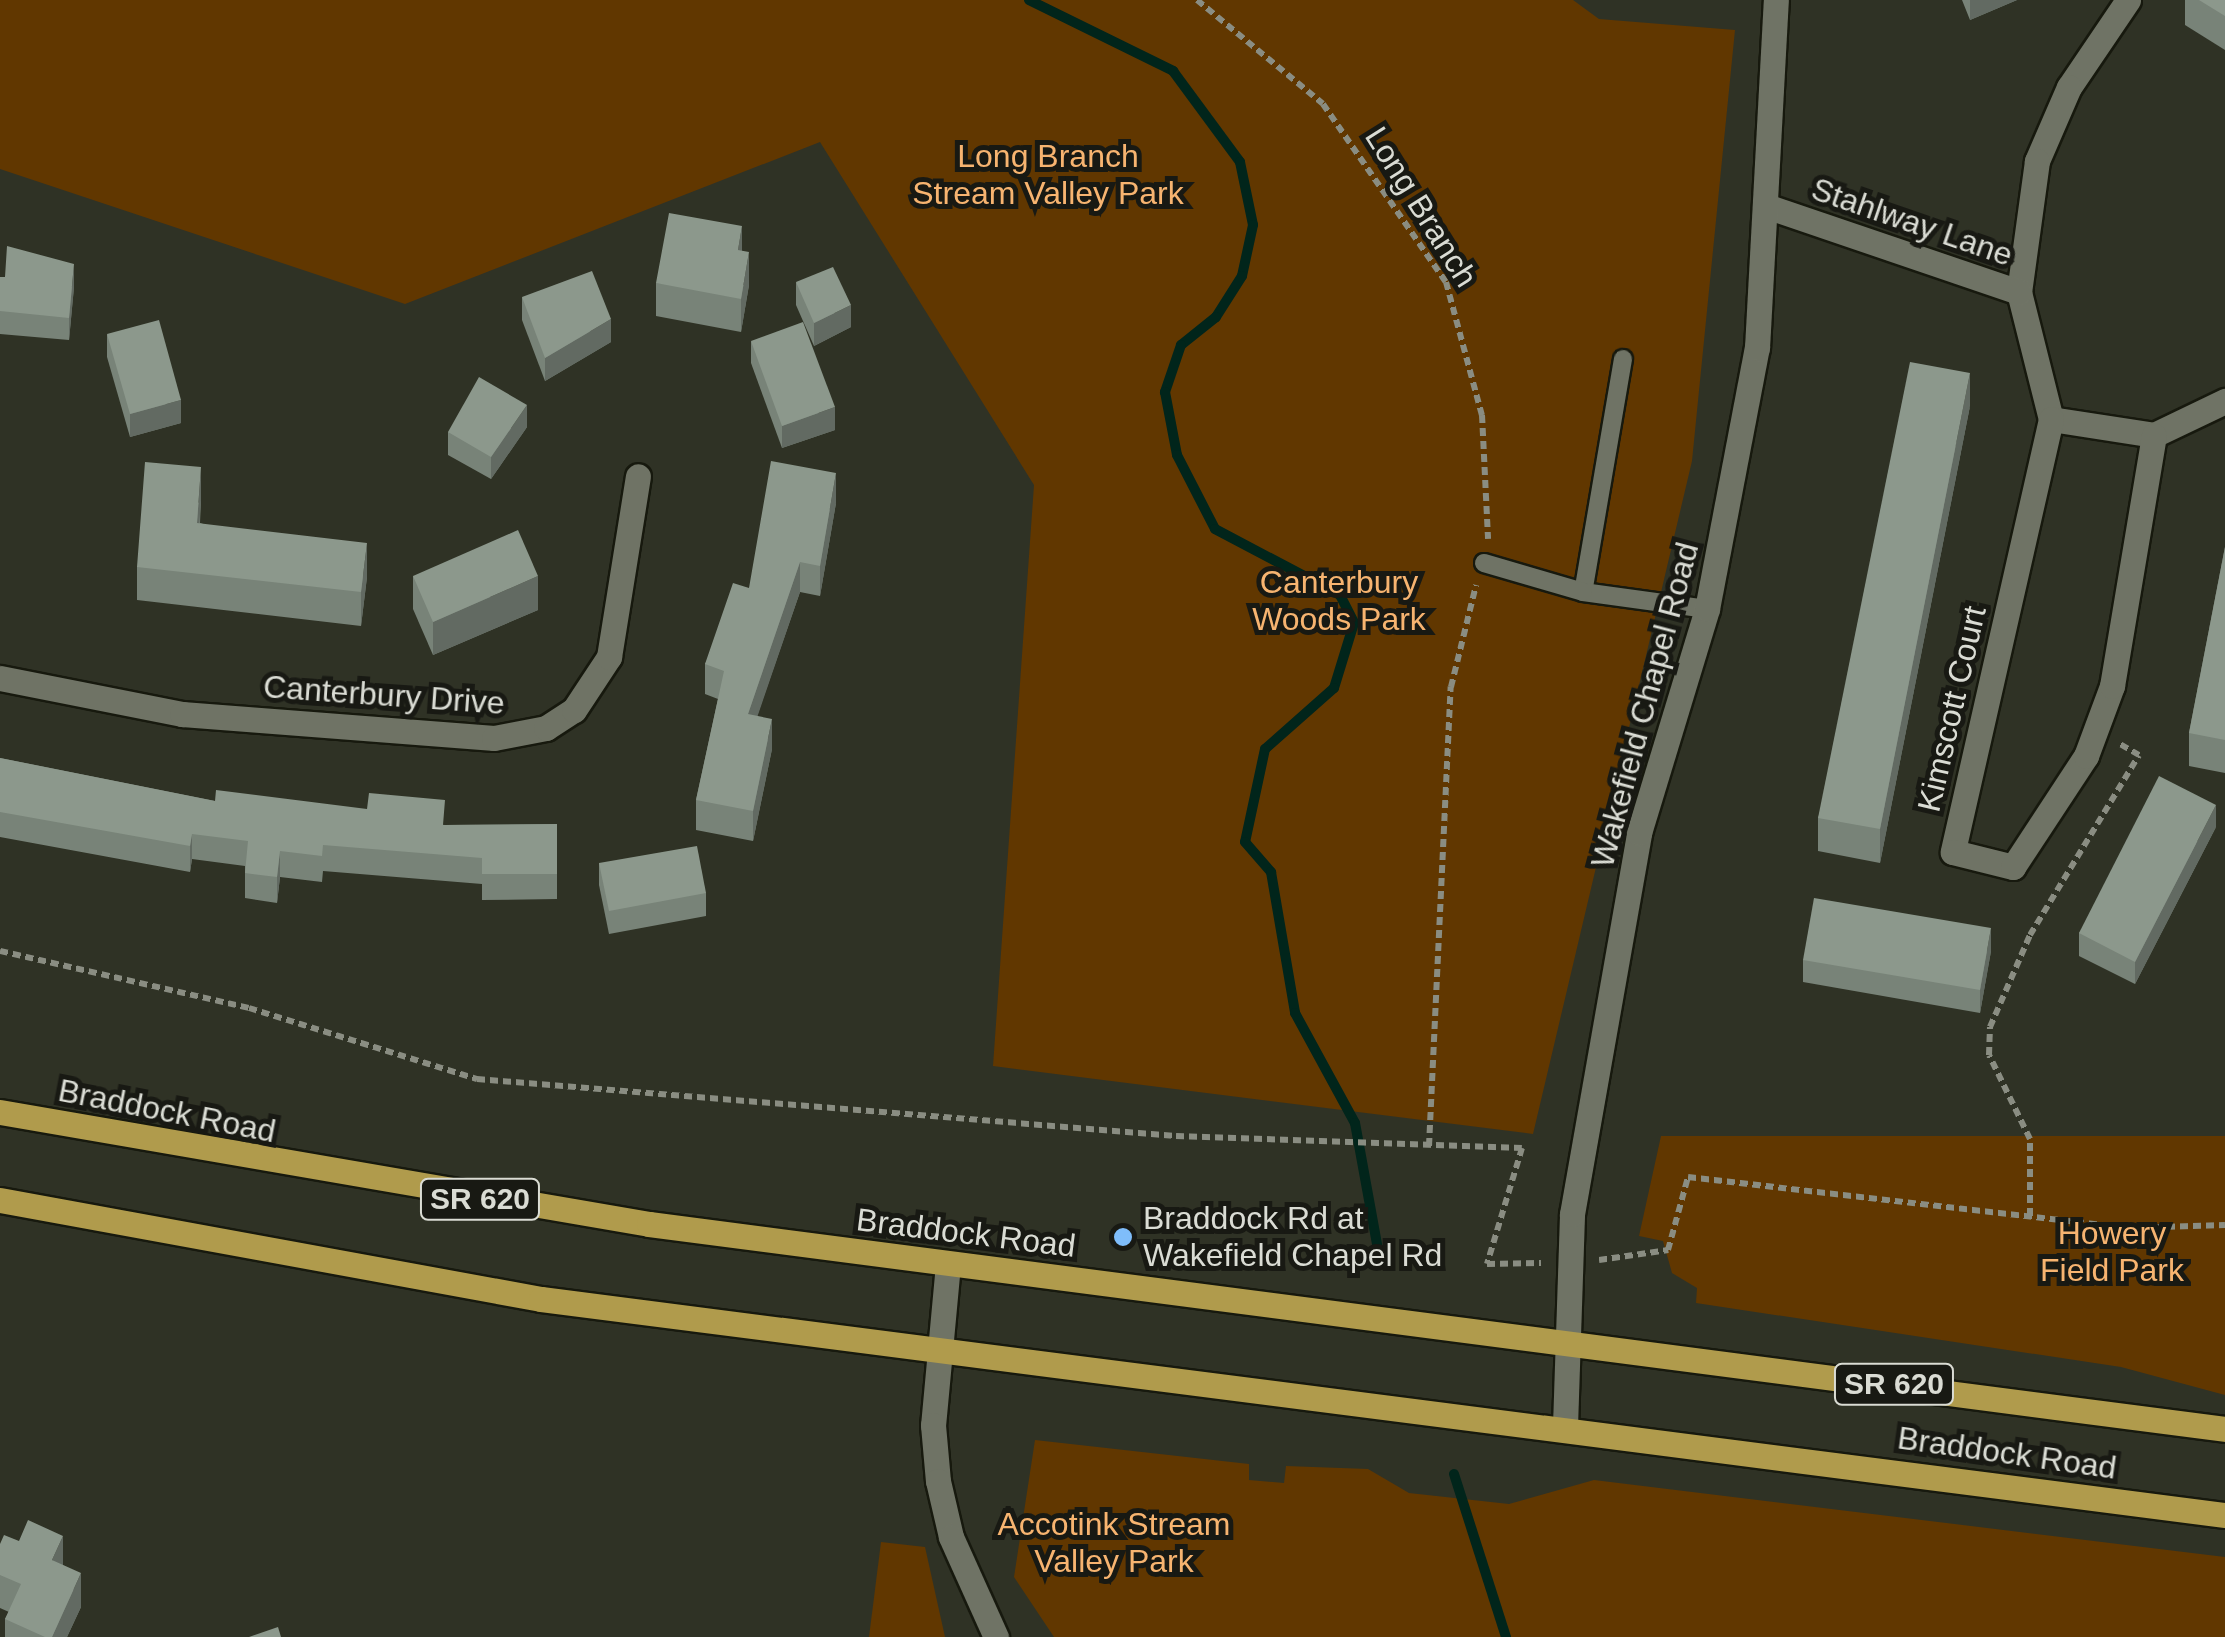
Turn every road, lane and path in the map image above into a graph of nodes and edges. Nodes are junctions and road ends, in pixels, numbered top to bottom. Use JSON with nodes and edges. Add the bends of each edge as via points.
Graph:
{"nodes":[{"id":1,"x":1197,"y":0,"type":"edge"},
{"id":2,"x":1776,"y":0,"type":"edge"},
{"id":3,"x":2128,"y":0,"type":"edge"},
{"id":4,"x":1772,"y":208,"type":"junction"},
{"id":5,"x":2020,"y":292,"type":"junction"},
{"id":6,"x":1623,"y":359,"type":"dead end"},
{"id":7,"x":2225,"y":401,"type":"edge"},
{"id":8,"x":2051,"y":419,"type":"junction"},
{"id":9,"x":2154,"y":435,"type":"junction"},
{"id":10,"x":638,"y":476,"type":"dead end"},
{"id":11,"x":1484,"y":563,"type":"junction"},
{"id":12,"x":1583,"y":592,"type":"junction"},
{"id":13,"x":1707,"y":609,"type":"junction"},
{"id":14,"x":0,"y":678,"type":"edge"},
{"id":15,"x":2096,"y":729,"type":"junction"},
{"id":16,"x":0,"y":951,"type":"edge"},
{"id":17,"x":0,"y":1112,"type":"edge"},
{"id":18,"x":1429,"y":1146,"type":"junction"},
{"id":19,"x":0,"y":1200,"type":"edge"},
{"id":20,"x":2030,"y":1216,"type":"junction"},
{"id":21,"x":2225,"y":1225,"type":"edge"},
{"id":22,"x":1566,"y":1262,"type":"junction"},
{"id":23,"x":948,"y":1264,"type":"junction"},
{"id":24,"x":1562,"y":1342,"type":"junction"},
{"id":25,"x":938,"y":1352,"type":"junction"},
{"id":26,"x":1566,"y":1426,"type":"junction"},
{"id":27,"x":2225,"y":1429,"type":"edge"},
{"id":28,"x":2225,"y":1515,"type":"edge"},
{"id":29,"x":996,"y":1637,"type":"edge"}],
"edges":[{"from":1,"to":11,"type":"path","name":"Long Branch","via":[[1324,104],[1446,282],[1488,453]]},
{"from":2,"to":4,"type":"street","name":"Wakefield Chapel Road"},
{"from":3,"to":5,"type":"street","via":[[2069,87],[2037,162]]},
{"from":4,"to":5,"type":"street","name":"Stahlway Lane"},
{"from":4,"to":13,"type":"street","name":"Wakefield Chapel Road","via":[[1754,366]]},
{"from":5,"to":8,"type":"street","name":"Stahlway Lane"},
{"from":6,"to":12,"type":"lane"},
{"from":7,"to":9,"type":"street"},
{"from":8,"to":9,"type":"street"},
{"from":8,"to":15,"type":"street","name":"Kimscott Court","via":[[1952,852],[2013,868]]},
{"from":9,"to":15,"type":"street","name":"Kimscott Court","via":[[2112,686]]},
{"from":10,"to":14,"type":"street","name":"Canterbury Drive","via":[[609,656],[585,698],[546,728],[494,738],[182,714]]},
{"from":11,"to":12,"type":"lane"},
{"from":11,"to":18,"type":"path","name":"Long Branch","via":[[1452,688]]},
{"from":12,"to":13,"type":"lane"},
{"from":13,"to":22,"type":"street","name":"Wakefield Chapel Road","via":[[1639,834]]},
{"from":15,"to":20,"type":"path","via":[[2139,755],[2030,935],[1990,1027],[1989,1055],[2030,1139]]},
{"from":16,"to":18,"type":"path","via":[[249,1008],[477,1079],[1324,1144]]},
{"from":17,"to":23,"type":"main road","name":"Braddock Road","number":"SR 620","via":[[378,1184]]},
{"from":18,"to":22,"type":"path","via":[[1522,1148],[1487,1264]]},
{"from":19,"to":25,"type":"main road","name":"Braddock Road","via":[[541,1300]]},
{"from":20,"to":21,"type":"path"},
{"from":20,"to":22,"type":"path","via":[[1688,1177],[1663,1254]]},
{"from":22,"to":24,"type":"street","name":"Wakefield Chapel Road"},
{"from":23,"to":24,"type":"main road","name":"Braddock Road","number":"SR 620"},
{"from":23,"to":25,"type":"street"},
{"from":24,"to":26,"type":"street","name":"Wakefield Chapel Road"},
{"from":24,"to":27,"type":"main road","name":"Braddock Road","number":"SR 620"},
{"from":25,"to":26,"type":"main road","name":"Braddock Road"},
{"from":25,"to":29,"type":"street","via":[[938,1481],[950,1537]]},
{"from":26,"to":28,"type":"main road","name":"Braddock Road"}]}
